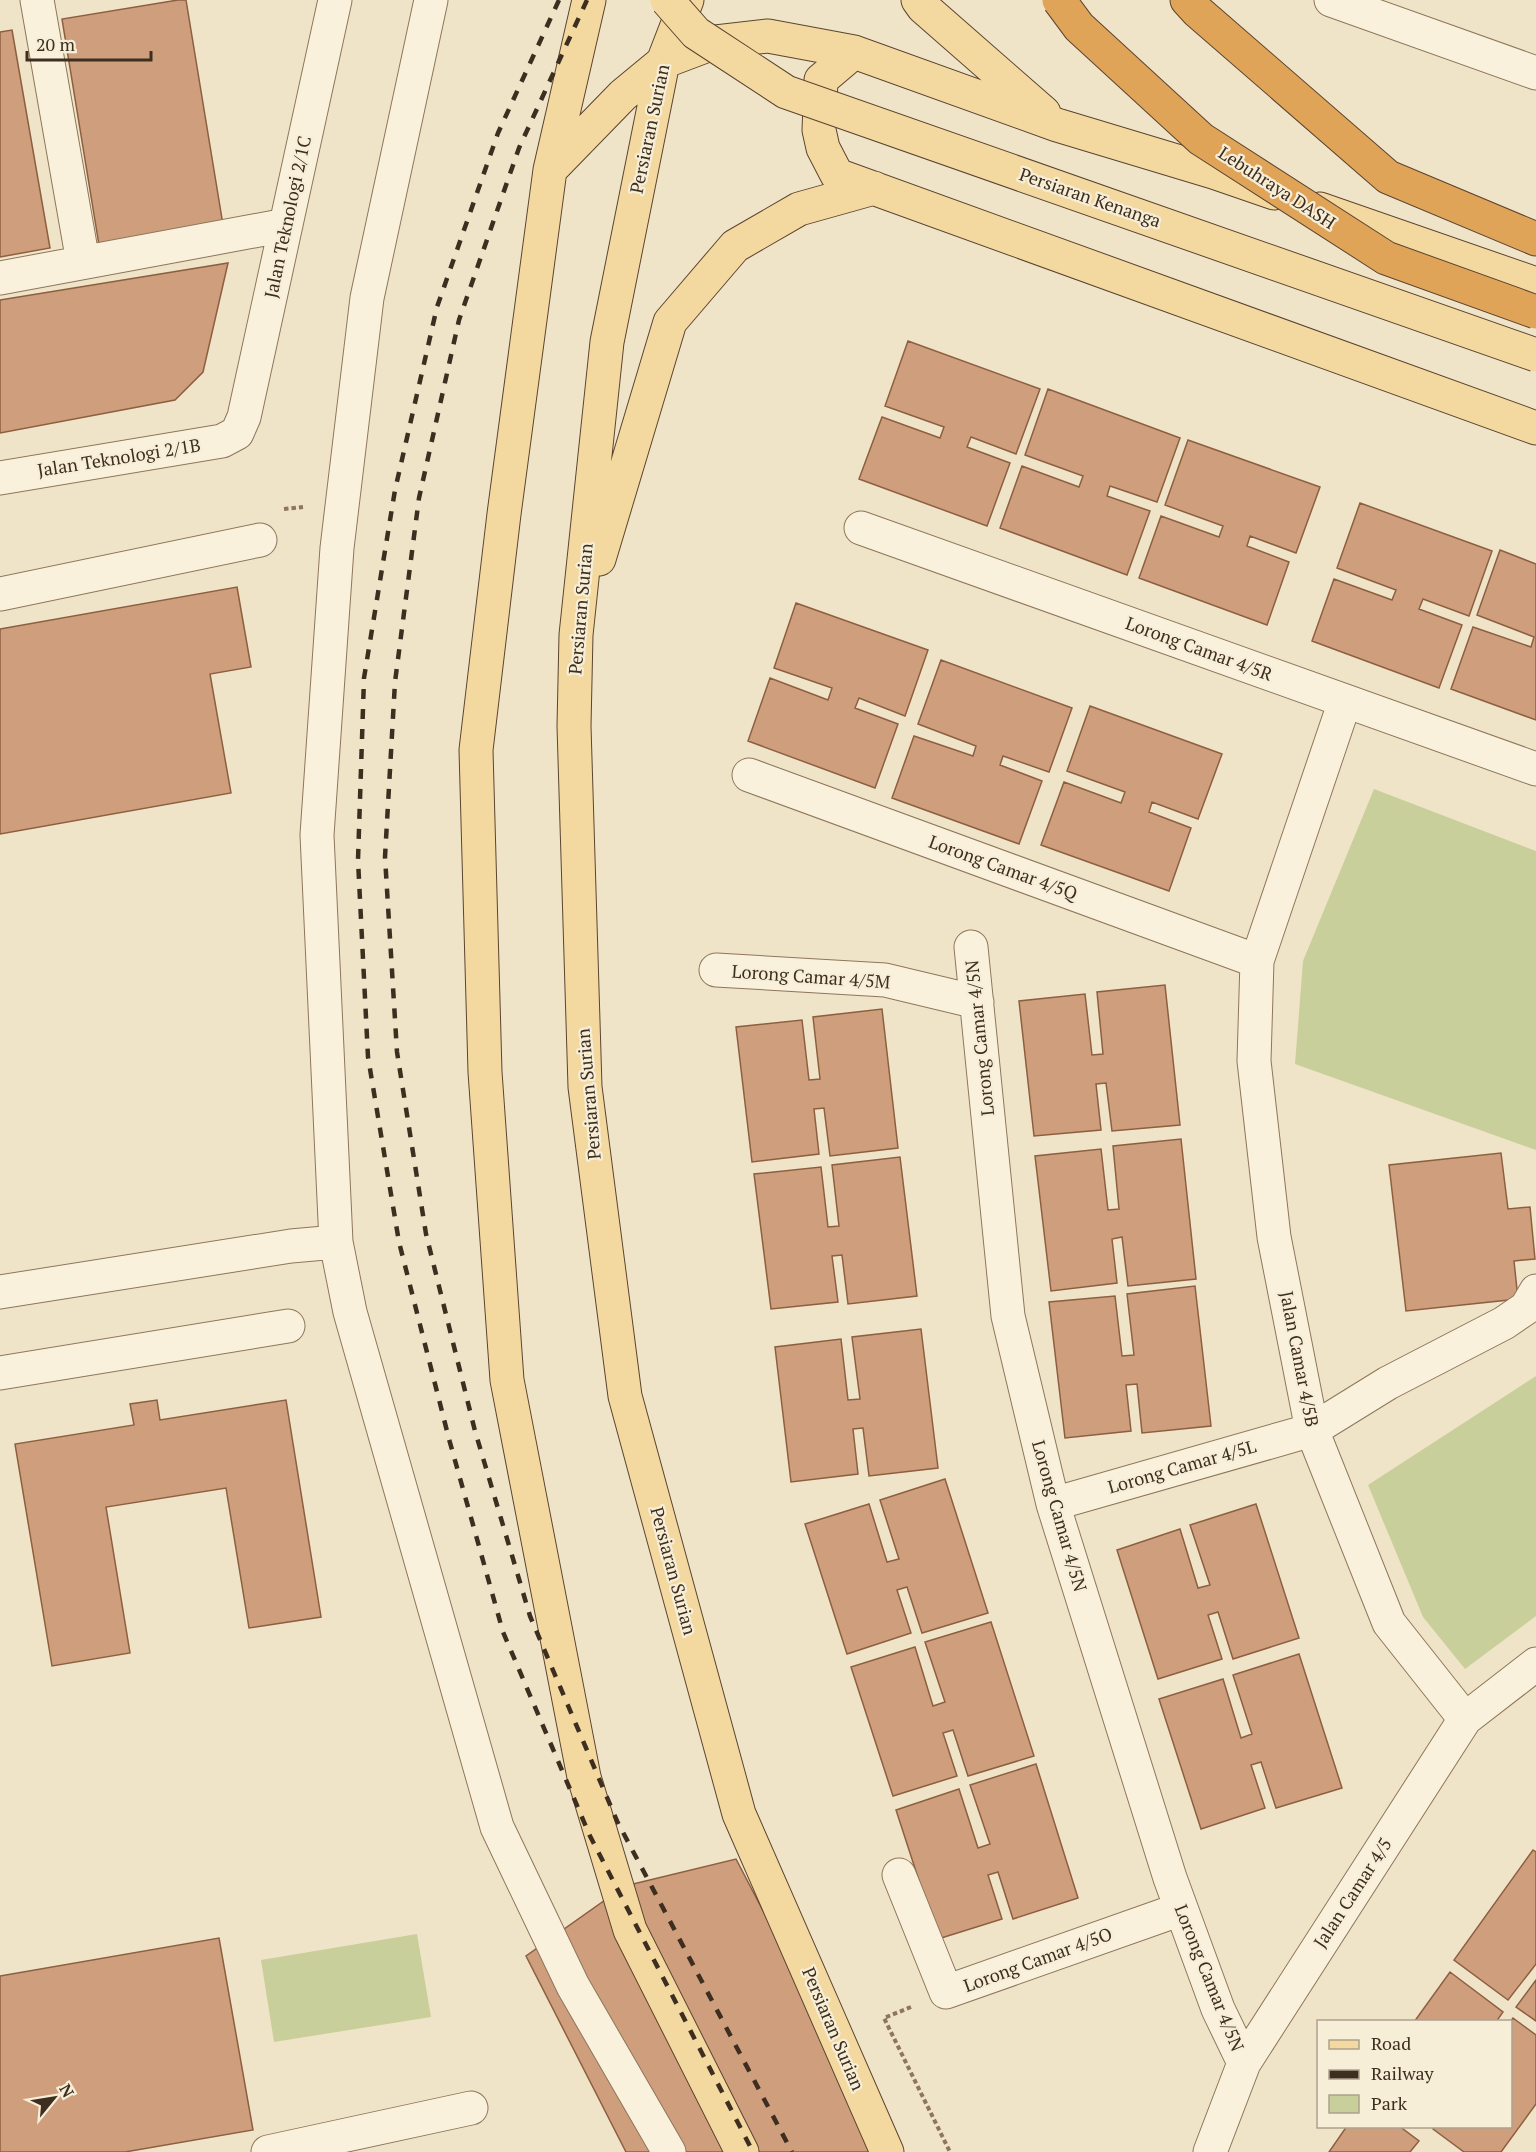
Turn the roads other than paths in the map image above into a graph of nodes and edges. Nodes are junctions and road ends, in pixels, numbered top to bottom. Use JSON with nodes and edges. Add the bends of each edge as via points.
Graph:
{"nodes":[{"id":1,"x":37,"y":0,"type":"edge"},
{"id":2,"x":335,"y":0,"type":"edge"},
{"id":3,"x":431,"y":0,"type":"edge"},
{"id":4,"x":589,"y":0,"type":"edge"},
{"id":5,"x":667,"y":0,"type":"edge"},
{"id":6,"x":687,"y":0,"type":"edge"},
{"id":7,"x":918,"y":0,"type":"edge"},
{"id":8,"x":1059,"y":0,"type":"edge"},
{"id":9,"x":1188,"y":0,"type":"edge"},
{"id":10,"x":1331,"y":0,"type":"edge"},
{"id":11,"x":854,"y":52,"type":"junction"},
{"id":12,"x":663,"y":62,"type":"junction"},
{"id":13,"x":1536,"y":73,"type":"edge"},
{"id":14,"x":1057,"y":125,"type":"junction"},
{"id":15,"x":550,"y":170,"type":"junction"},
{"id":16,"x":874,"y":188,"type":"junction"},
{"id":17,"x":286,"y":225,"type":"junction"},
{"id":18,"x":1536,"y":239,"type":"edge"},
{"id":19,"x":83,"y":262,"type":"junction"},
{"id":20,"x":0,"y":278,"type":"edge"},
{"id":21,"x":1536,"y":284,"type":"edge"},
{"id":22,"x":1536,"y":312,"type":"edge"},
{"id":23,"x":1536,"y":355,"type":"edge"},
{"id":24,"x":1536,"y":428,"type":"edge"},
{"id":25,"x":237,"y":433,"type":"joint"},
{"id":26,"x":0,"y":478,"type":"edge"},
{"id":27,"x":861,"y":528,"type":"dead end"},
{"id":28,"x":260,"y":540,"type":"dead end"},
{"id":29,"x":0,"y":594,"type":"edge"},
{"id":30,"x":576,"y":636,"type":"junction"},
{"id":31,"x":1345,"y":700,"type":"junction"},
{"id":32,"x":1536,"y":769,"type":"edge"},
{"id":33,"x":749,"y":775,"type":"dead end"},
{"id":34,"x":971,"y":947,"type":"dead end"},
{"id":35,"x":1257,"y":961,"type":"junction"},
{"id":36,"x":716,"y":969,"type":"dead end"},
{"id":37,"x":977,"y":1002,"type":"junction"},
{"id":38,"x":336,"y":1242,"type":"junction"},
{"id":39,"x":1536,"y":1291,"type":"edge"},
{"id":40,"x":0,"y":1292,"type":"edge"},
{"id":41,"x":288,"y":1326,"type":"dead end"},
{"id":42,"x":0,"y":1373,"type":"edge"},
{"id":43,"x":1312,"y":1430,"type":"junction"},
{"id":44,"x":1053,"y":1504,"type":"junction"},
{"id":45,"x":1536,"y":1664,"type":"edge"},
{"id":46,"x":1466,"y":1719,"type":"junction"},
{"id":47,"x":898,"y":1875,"type":"dead end"},
{"id":48,"x":1181,"y":1909,"type":"junction"},
{"id":49,"x":1244,"y":2063,"type":"junction"},
{"id":50,"x":471,"y":2108,"type":"dead end"},
{"id":51,"x":268,"y":2152,"type":"edge"},
{"id":52,"x":669,"y":2152,"type":"edge"},
{"id":53,"x":742,"y":2152,"type":"edge"},
{"id":54,"x":887,"y":2152,"type":"edge"},
{"id":55,"x":1210,"y":2152,"type":"edge"}],
"edges":[{"from":1,"to":19,"type":"street"},
{"from":2,"to":17,"type":"street","name":"Jalan Teknologi 2/1C"},
{"from":3,"to":38,"type":"street","via":[[367,298],[333,597],[317,835]]},
{"from":4,"to":15,"type":"main road"},
{"from":5,"to":23,"type":"main road","name":"Persiaran Kenanga","bridge":true,"via":[[696,33],[786,92]]},
{"from":6,"to":12,"type":"main road","name":"Persiaran Surian"},
{"from":7,"to":14,"type":"main road"},
{"from":8,"to":22,"type":"highway","name":"Lebuhraya DASH","bridge":true,"via":[[1079,27],[1201,140],[1386,258]]},
{"from":9,"to":18,"type":"highway","via":[[1388,177]]},
{"from":10,"to":13,"type":"street"},
{"from":11,"to":12,"type":"main road","via":[[768,36],[716,42]]},
{"from":11,"to":14,"type":"main road"},
{"from":11,"to":16,"type":"main road","via":[[821,80],[819,130],[837,175]]},
{"from":12,"to":15,"type":"main road","via":[[623,95]]},
{"from":12,"to":30,"type":"main road","name":"Persiaran Surian","via":[[607,342]]},
{"from":14,"to":21,"type":"main road","via":[[1213,172]]},
{"from":15,"to":53,"type":"main road","via":[[476,750],[485,1072],[507,1380],[584,1778],[630,1930]]},
{"from":16,"to":24,"type":"main road"},
{"from":16,"to":30,"type":"main road","via":[[799,209],[735,246],[670,322]]},
{"from":17,"to":19,"type":"street"},
{"from":17,"to":25,"type":"street","name":"Jalan Teknologi 2/1C","via":[[244,417]]},
{"from":19,"to":20,"type":"street"},
{"from":25,"to":26,"type":"street","name":"Jalan Teknologi 2/1B","via":[[222,441]]},
{"from":27,"to":31,"type":"street","name":"Lorong Camar 4/5R"},
{"from":28,"to":29,"type":"street"},
{"from":30,"to":54,"type":"main road","name":"Persiaran Surian","via":[[574,726],[585,1087],[625,1396],[739,1814]]},
{"from":31,"to":32,"type":"street","name":"Lorong Camar 4/5R"},
{"from":31,"to":35,"type":"street","name":"Jalan Camar 4/5B"},
{"from":33,"to":35,"type":"street","name":"Lorong Camar 4/5Q"},
{"from":34,"to":37,"type":"street","name":"Lorong Camar 4/5N"},
{"from":35,"to":43,"type":"street","name":"Jalan Camar 4/5B","via":[[1254,1061],[1274,1236]]},
{"from":36,"to":37,"type":"street","name":"Lorong Camar 4/5M","via":[[885,980]]},
{"from":37,"to":44,"type":"street","name":"Lorong Camar 4/5N","via":[[1008,1316]]},
{"from":38,"to":40,"type":"street"},
{"from":38,"to":52,"type":"street","via":[[350,1312],[497,1827],[573,1986]]},
{"from":39,"to":43,"type":"street","name":"Lorong Camar 4/5L","via":[[1526,1308],[1504,1323],[1388,1383]]},
{"from":41,"to":42,"type":"street"},
{"from":43,"to":44,"type":"street","name":"Lorong Camar 4/5L"},
{"from":43,"to":46,"type":"street","name":"Jalan Camar 4/5B","via":[[1389,1623]]},
{"from":44,"to":48,"type":"street","name":"Lorong Camar 4/5N"},
{"from":45,"to":46,"type":"street","name":"Jalan Camar 4/5"},
{"from":46,"to":49,"type":"street","name":"Jalan Camar 4/5"},
{"from":47,"to":48,"type":"street","name":"Lorong Camar 4/5O","via":[[946,1992]]},
{"from":48,"to":49,"type":"street","name":"Lorong Camar 4/5N","via":[[1218,2009]]},
{"from":49,"to":55,"type":"street","name":"Jalan Camar 4/5"},
{"from":50,"to":51,"type":"street"}]}
